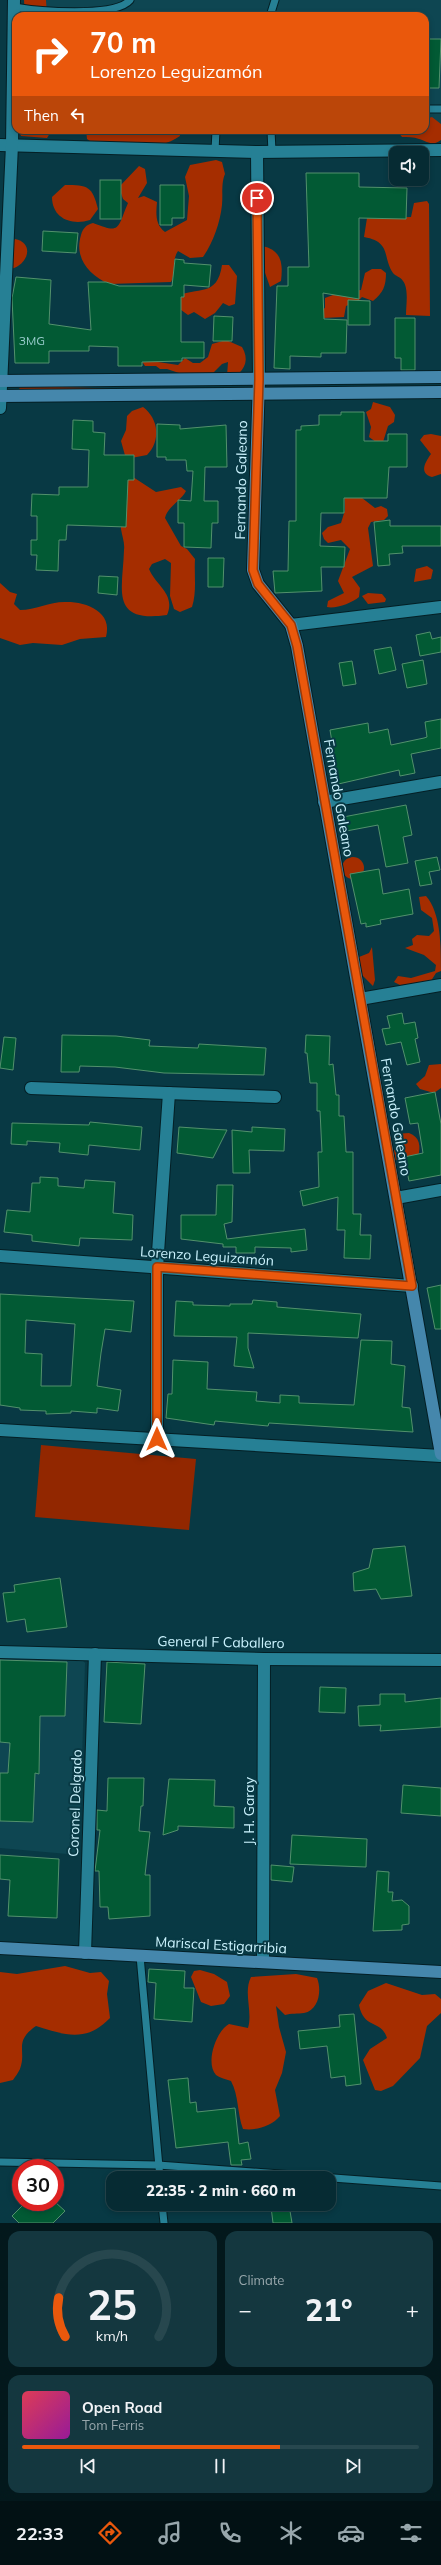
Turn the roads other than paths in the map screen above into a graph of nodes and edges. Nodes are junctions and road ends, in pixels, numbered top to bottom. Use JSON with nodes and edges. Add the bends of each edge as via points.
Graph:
{"nodes":[{"id":1,"x":130,"y":0,"type":"edge"},
{"id":2,"x":275,"y":0,"type":"edge"},
{"id":3,"x":14,"y":4,"type":"edge"},
{"id":4,"x":271,"y":12,"type":"edge"},
{"id":5,"x":12,"y":39,"type":"edge"},
{"id":6,"x":429,"y":109,"type":"edge"},
{"id":7,"x":441,"y":109,"type":"edge"},
{"id":8,"x":216,"y":134,"type":"edge"},
{"id":9,"x":271,"y":134,"type":"edge"},
{"id":10,"x":6,"y":145,"type":"edge"},
{"id":11,"x":441,"y":150,"type":"edge"},
{"id":12,"x":215,"y":151,"type":"junction"},
{"id":13,"x":256,"y":152,"type":"junction"},
{"id":14,"x":272,"y":152,"type":"junction"},
{"id":15,"x":441,"y":377,"type":"edge"},
{"id":16,"x":259,"y":379,"type":"junction"},
{"id":17,"x":0,"y":381,"type":"edge"},
{"id":18,"x":441,"y":392,"type":"edge"},
{"id":19,"x":258,"y":393,"type":"junction"},
{"id":20,"x":0,"y":396,"type":"edge"},
{"id":21,"x":0,"y":408,"type":"edge"},
{"id":22,"x":441,"y":607,"type":"edge"},
{"id":23,"x":291,"y":625,"type":"junction"},
{"id":24,"x":441,"y":782,"type":"edge"},
{"id":25,"x":324,"y":802,"type":"junction"},
{"id":26,"x":441,"y":985,"type":"edge"},
{"id":27,"x":360,"y":999,"type":"junction"},
{"id":28,"x":31,"y":1088,"type":"dead end"},
{"id":29,"x":169,"y":1092,"type":"junction"},
{"id":30,"x":275,"y":1097,"type":"dead end"},
{"id":31,"x":441,"y":1190,"type":"edge"},
{"id":32,"x":396,"y":1198,"type":"junction"},
{"id":33,"x":0,"y":1256,"type":"edge"},
{"id":34,"x":157,"y":1267,"type":"junction"},
{"id":35,"x":412,"y":1286,"type":"junction"},
{"id":36,"x":0,"y":1430,"type":"edge"},
{"id":37,"x":157,"y":1439,"type":"junction"},
{"id":38,"x":441,"y":1455,"type":"edge"},
{"id":39,"x":0,"y":1652,"type":"edge"},
{"id":40,"x":94,"y":1654,"type":"junction"},
{"id":41,"x":264,"y":1659,"type":"junction"},
{"id":42,"x":441,"y":1660,"type":"edge"},
{"id":43,"x":0,"y":1948,"type":"edge"},
{"id":44,"x":85,"y":1953,"type":"junction"},
{"id":45,"x":140,"y":1956,"type":"junction"},
{"id":46,"x":263,"y":1962,"type":"junction"},
{"id":47,"x":441,"y":1972,"type":"edge"},
{"id":48,"x":0,"y":2162,"type":"edge"},
{"id":49,"x":158,"y":2166,"type":"junction"},
{"id":50,"x":159,"y":2171,"type":"edge"},
{"id":51,"x":441,"y":2186,"type":"edge"},
{"id":52,"x":163,"y":2211,"type":"edge"},
{"id":53,"x":164,"y":2223,"type":"edge"}],
"edges":[{"from":1,"to":3,"type":"lane","via":[[108,10],[36,11]]},
{"from":2,"to":4,"type":"lane"},
{"from":5,"to":10,"type":"street"},
{"from":6,"to":7,"type":"lane"},
{"from":8,"to":12,"type":"lane"},
{"from":9,"to":14,"type":"lane"},
{"from":10,"to":12,"type":"street"},
{"from":10,"to":17,"type":"street"},
{"from":11,"to":14,"type":"street"},
{"from":12,"to":13,"type":"street"},
{"from":13,"to":14,"type":"street"},
{"from":13,"to":16,"type":"street","name":"Fernando Galeano"},
{"from":15,"to":16,"type":"street"},
{"from":16,"to":17,"type":"street"},
{"from":16,"to":19,"type":"street","name":"Fernando Galeano"},
{"from":17,"to":20,"type":"street"},
{"from":18,"to":19,"type":"street"},
{"from":19,"to":20,"type":"street"},
{"from":19,"to":23,"type":"street","name":"Fernando Galeano","via":[[253,570],[258,584]]},
{"from":20,"to":21,"type":"street"},
{"from":22,"to":23,"type":"street"},
{"from":23,"to":25,"type":"street","name":"Fernando Galeano"},
{"from":24,"to":25,"type":"street"},
{"from":25,"to":27,"type":"street","name":"Fernando Galeano"},
{"from":26,"to":27,"type":"street"},
{"from":27,"to":32,"type":"street","name":"Fernando Galeano"},
{"from":28,"to":29,"type":"street"},
{"from":29,"to":30,"type":"street"},
{"from":29,"to":34,"type":"street"},
{"from":31,"to":32,"type":"street"},
{"from":32,"to":35,"type":"street","name":"Fernando Galeano"},
{"from":33,"to":34,"type":"street","name":"Lorenzo Leguizamón"},
{"from":34,"to":35,"type":"street","name":"Lorenzo Leguizamón"},
{"from":34,"to":37,"type":"street"},
{"from":35,"to":38,"type":"street","name":"Fernando Galeano"},
{"from":36,"to":37,"type":"street"},
{"from":37,"to":38,"type":"street"},
{"from":39,"to":40,"type":"street","name":"General F Caballero"},
{"from":40,"to":41,"type":"street","name":"General F Caballero"},
{"from":40,"to":44,"type":"street","name":"Coronel Delgado"},
{"from":41,"to":42,"type":"street","name":"General F Caballero"},
{"from":41,"to":46,"type":"street","name":"J. H. Garay"},
{"from":43,"to":44,"type":"street","name":"Mariscal Estigarribia"},
{"from":44,"to":45,"type":"street","name":"Mariscal Estigarribia"},
{"from":45,"to":46,"type":"street","name":"Mariscal Estigarribia"},
{"from":45,"to":49,"type":"lane"},
{"from":46,"to":47,"type":"street","name":"Mariscal Estigarribia"},
{"from":48,"to":49,"type":"lane"},
{"from":49,"to":50,"type":"lane"},
{"from":49,"to":51,"type":"lane"},
{"from":52,"to":53,"type":"lane"}]}
